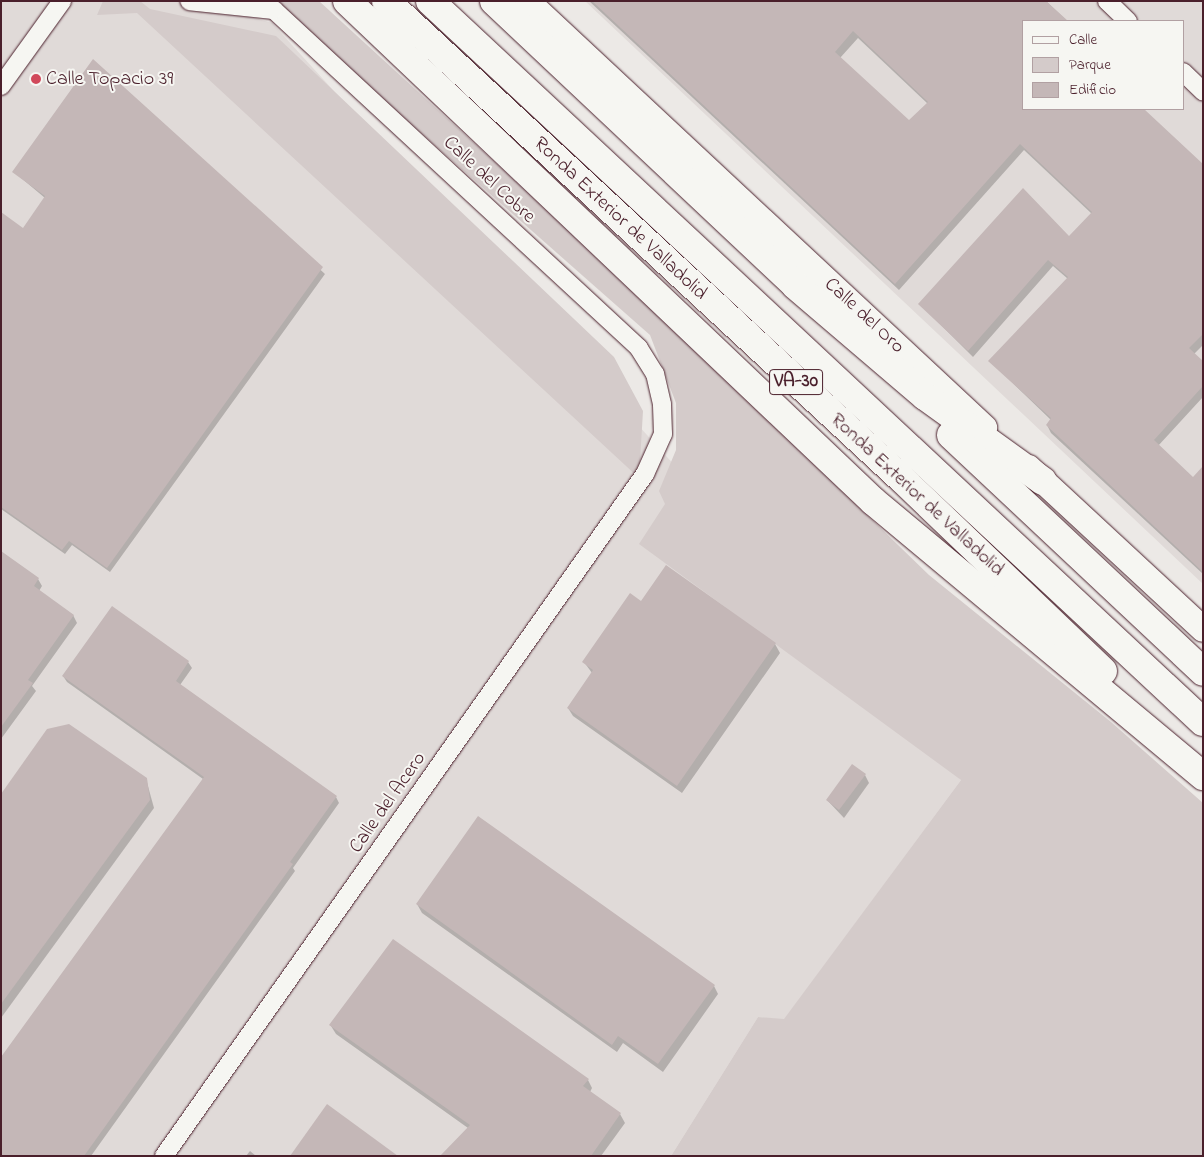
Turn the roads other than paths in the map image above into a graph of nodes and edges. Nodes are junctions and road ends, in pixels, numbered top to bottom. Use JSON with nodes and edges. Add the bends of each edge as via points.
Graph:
{"nodes":[{"id":1,"x":62,"y":1,"type":"edge"},
{"id":2,"x":189,"y":1,"type":"edge"},
{"id":3,"x":347,"y":1,"type":"edge"},
{"id":4,"x":386,"y":1,"type":"edge"},
{"id":5,"x":430,"y":1,"type":"edge"},
{"id":6,"x":494,"y":1,"type":"edge"},
{"id":7,"x":527,"y":1,"type":"edge"},
{"id":8,"x":1107,"y":1,"type":"edge"},
{"id":9,"x":1127,"y":20,"type":"edge"},
{"id":10,"x":1184,"y":73,"type":"edge"},
{"id":11,"x":1,"y":86,"type":"edge"},
{"id":12,"x":1203,"y":91,"type":"edge"},
{"id":13,"x":795,"y":284,"type":"junction"},
{"id":14,"x":645,"y":474,"type":"joint"},
{"id":15,"x":1042,"y":481,"type":"junction"},
{"id":16,"x":1203,"y":628,"type":"edge"},
{"id":17,"x":1203,"y":672,"type":"edge"},
{"id":18,"x":1203,"y":722,"type":"edge"},
{"id":19,"x":1203,"y":767,"type":"edge"},
{"id":20,"x":1203,"y":776,"type":"edge"},
{"id":21,"x":164,"y":1156,"type":"edge"}],
"edges":[{"from":1,"to":11,"type":"street"},
{"from":2,"to":14,"type":"street","name":"Calle del Cobre","via":[[274,10],[639,348],[655,374],[662,404],[663,434]]},
{"from":3,"to":20,"type":"highway","via":[[873,501]]},
{"from":4,"to":19,"type":"highway","name":"Ronda Exterior de Valladolid","number":"VA-30","via":[[910,486]]},
{"from":5,"to":18,"type":"highway","name":"Ronda Exterior de Valladolid","number":"VA-30"},
{"from":6,"to":13,"type":"highway"},
{"from":7,"to":15,"type":"street","name":"Calle del Oro"},
{"from":8,"to":9,"type":"street"},
{"from":10,"to":12,"type":"street"},
{"from":13,"to":15,"type":"highway","via":[[925,396]]},
{"from":13,"to":17,"type":"highway"},
{"from":14,"to":21,"type":"street","name":"Calle del Acero"},
{"from":15,"to":16,"type":"street","name":"Calle del Oro"}]}
